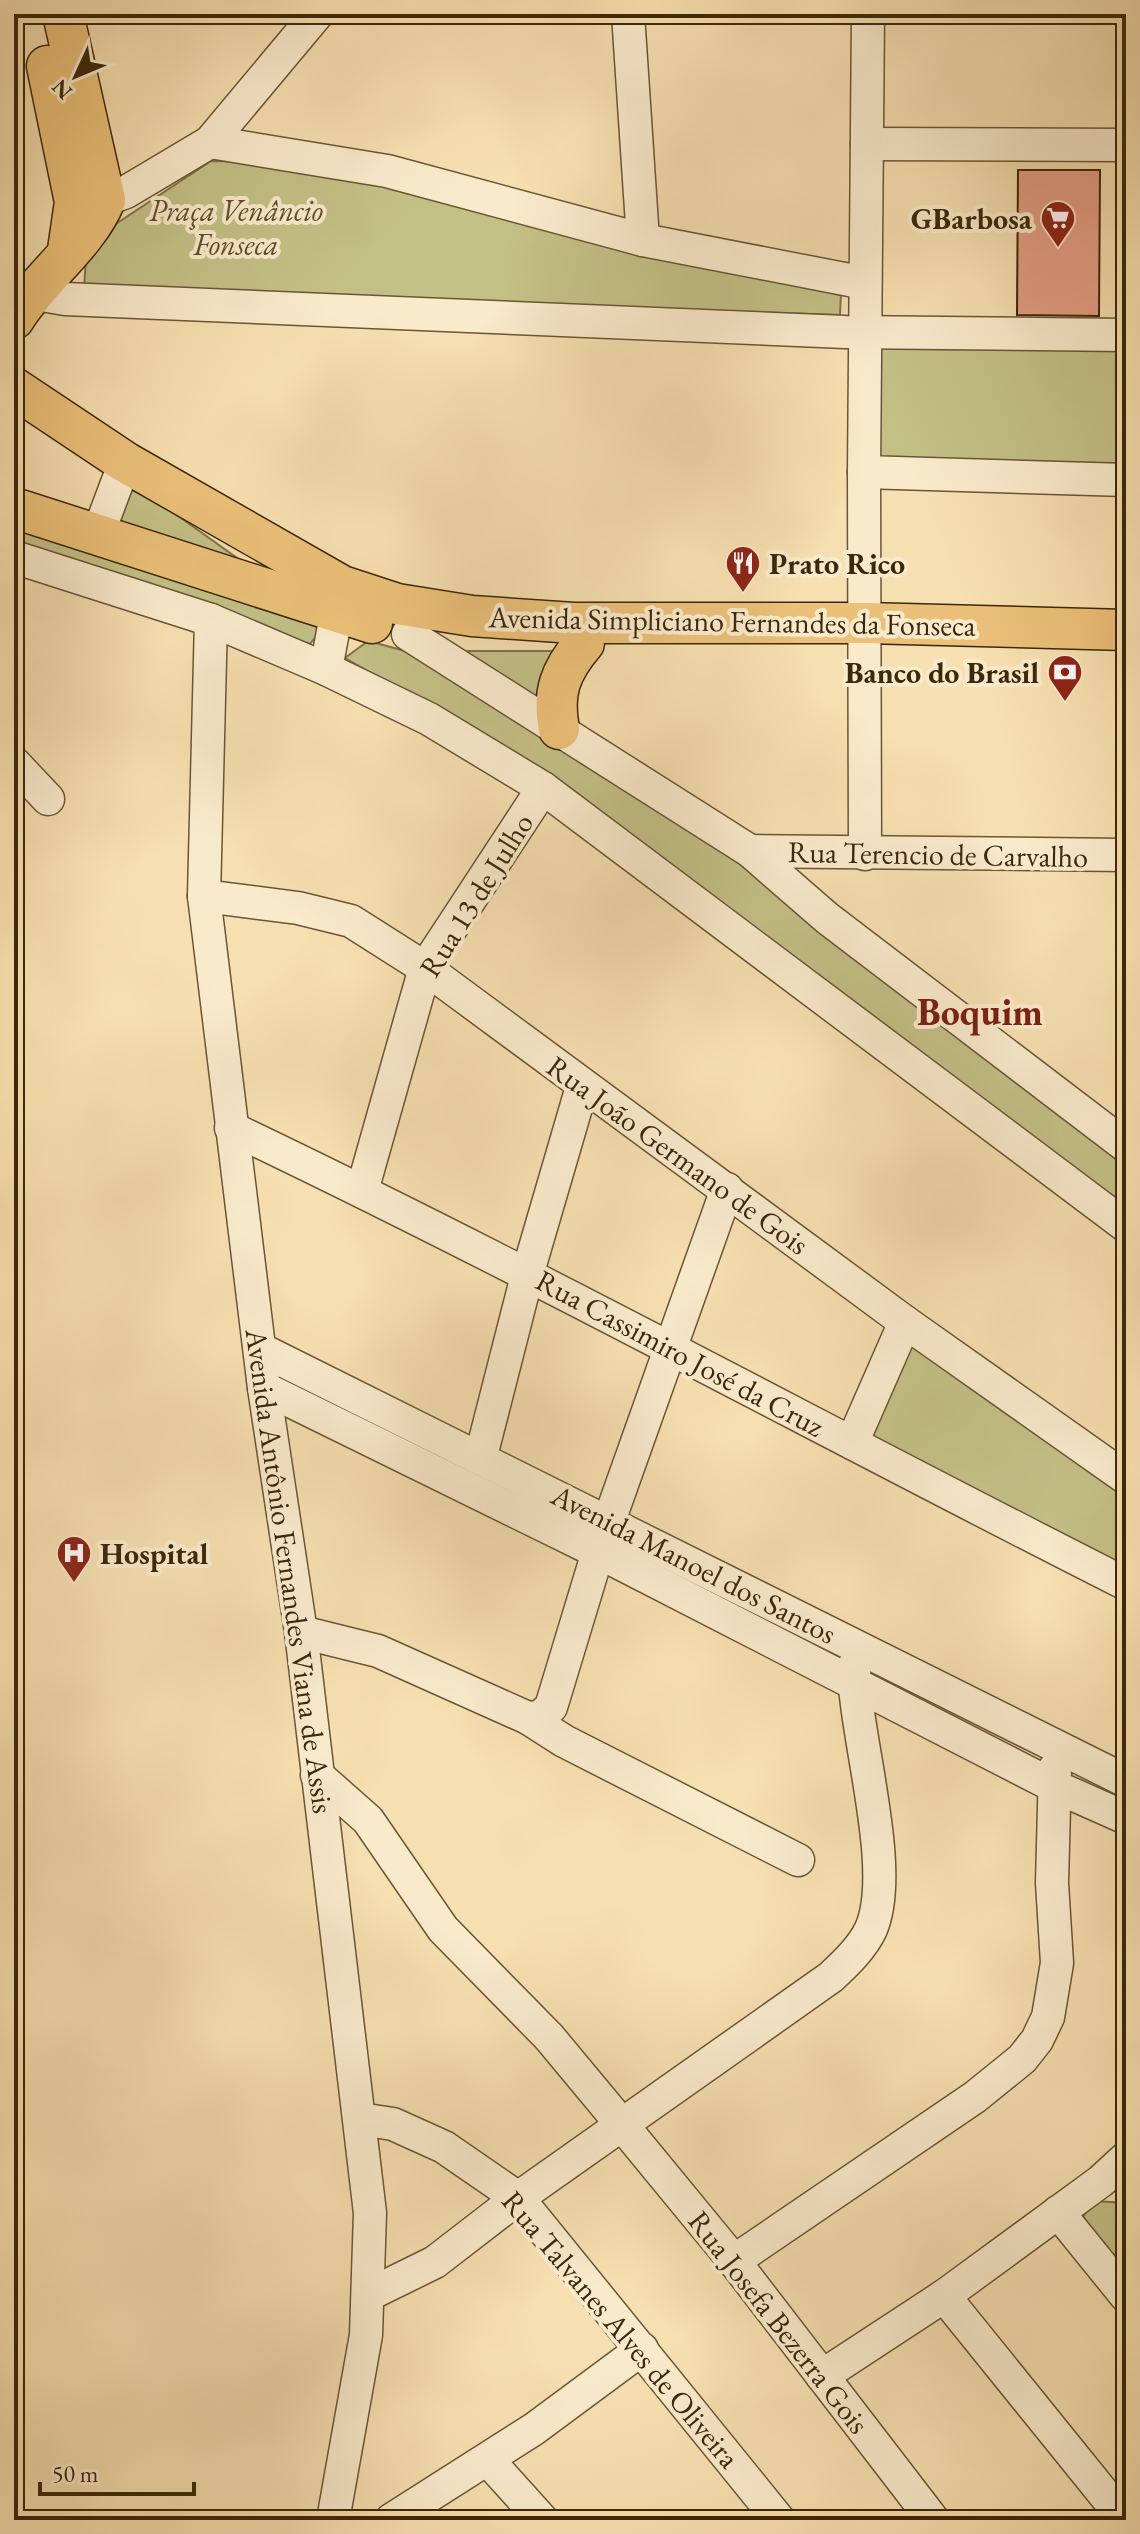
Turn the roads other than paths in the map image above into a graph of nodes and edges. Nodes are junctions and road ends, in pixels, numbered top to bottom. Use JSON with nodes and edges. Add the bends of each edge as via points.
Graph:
{"nodes":[{"id":1,"x":36,"y":14,"type":"edge"},
{"id":2,"x":63,"y":14,"type":"edge"},
{"id":3,"x":317,"y":14,"type":"edge"},
{"id":4,"x":628,"y":14,"type":"edge"},
{"id":5,"x":868,"y":14,"type":"edge"},
{"id":6,"x":210,"y":142,"type":"junction"},
{"id":7,"x":867,"y":144,"type":"junction"},
{"id":8,"x":1126,"y":145,"type":"edge"},
{"id":9,"x":90,"y":201,"type":"junction"},
{"id":10,"x":643,"y":240,"type":"junction"},
{"id":11,"x":865,"y":283,"type":"junction"},
{"id":12,"x":22,"y":306,"type":"edge"},
{"id":13,"x":868,"y":332,"type":"junction"},
{"id":14,"x":1126,"y":335,"type":"edge"},
{"id":15,"x":14,"y":388,"type":"edge"},
{"id":16,"x":125,"y":462,"type":"junction"},
{"id":17,"x":864,"y":472,"type":"junction"},
{"id":18,"x":1126,"y":480,"type":"edge"},
{"id":19,"x":14,"y":508,"type":"edge"},
{"id":20,"x":98,"y":534,"type":"junction"},
{"id":21,"x":14,"y":557,"type":"edge"},
{"id":22,"x":339,"y":599,"type":"junction"},
{"id":23,"x":211,"y":620,"type":"junction"},
{"id":24,"x":1126,"y":630,"type":"edge"},
{"id":25,"x":408,"y":634,"type":"junction"},
{"id":26,"x":866,"y":635,"type":"junction"},
{"id":27,"x":584,"y":643,"type":"junction"},
{"id":28,"x":1126,"y":656,"type":"edge"},
{"id":29,"x":326,"y":669,"type":"junction"},
{"id":30,"x":559,"y":729,"type":"junction"},
{"id":31,"x":14,"y":763,"type":"edge"},
{"id":32,"x":543,"y":788,"type":"junction"},
{"id":33,"x":48,"y":799,"type":"dead end"},
{"id":34,"x":750,"y":851,"type":"junction"},
{"id":35,"x":865,"y":854,"type":"junction"},
{"id":36,"x":1126,"y":855,"type":"edge"},
{"id":37,"x":204,"y":896,"type":"junction"},
{"id":38,"x":425,"y":968,"type":"junction"},
{"id":39,"x":582,"y":1087,"type":"junction"},
{"id":40,"x":231,"y":1128,"type":"junction"},
{"id":41,"x":1126,"y":1146,"type":"edge"},
{"id":42,"x":727,"y":1189,"type":"junction"},
{"id":43,"x":362,"y":1191,"type":"junction"},
{"id":44,"x":1126,"y":1226,"type":"edge"},
{"id":45,"x":528,"y":1272,"type":"junction"},
{"id":46,"x":905,"y":1322,"type":"junction"},
{"id":47,"x":260,"y":1349,"type":"junction"},
{"id":48,"x":673,"y":1349,"type":"junction"},
{"id":49,"x":264,"y":1388,"type":"junction"},
{"id":50,"x":852,"y":1443,"type":"junction"},
{"id":51,"x":481,"y":1456,"type":"junction"},
{"id":52,"x":1126,"y":1478,"type":"edge"},
{"id":53,"x":609,"y":1520,"type":"junction"},
{"id":54,"x":598,"y":1552,"type":"junction"},
{"id":55,"x":1126,"y":1584,"type":"edge"},
{"id":56,"x":301,"y":1632,"type":"junction"},
{"id":57,"x":855,"y":1646,"type":"junction"},
{"id":58,"x":854,"y":1682,"type":"junction"},
{"id":59,"x":540,"y":1713,"type":"junction"},
{"id":60,"x":1056,"y":1745,"type":"junction"},
{"id":61,"x":317,"y":1775,"type":"junction"},
{"id":62,"x":1126,"y":1781,"type":"edge"},
{"id":63,"x":1054,"y":1786,"type":"junction"},
{"id":64,"x":1126,"y":1818,"type":"edge"},
{"id":65,"x":798,"y":1860,"type":"dead end"},
{"id":66,"x":360,"y":2119,"type":"junction"},
{"id":67,"x":623,"y":2126,"type":"junction"},
{"id":68,"x":1126,"y":2158,"type":"edge"},
{"id":69,"x":1114,"y":2183,"type":"edge"},
{"id":70,"x":518,"y":2198,"type":"junction"},
{"id":71,"x":1058,"y":2212,"type":"junction"},
{"id":72,"x":734,"y":2261,"type":"junction"},
{"id":73,"x":370,"y":2294,"type":"junction"},
{"id":74,"x":944,"y":2296,"type":"junction"},
{"id":75,"x":1126,"y":2296,"type":"edge"},
{"id":76,"x":642,"y":2349,"type":"junction"},
{"id":77,"x":822,"y":2376,"type":"junction"},
{"id":78,"x":488,"y":2460,"type":"junction"},
{"id":79,"x":536,"y":2516,"type":"edge"},
{"id":80,"x":333,"y":2520,"type":"edge"},
{"id":81,"x":391,"y":2520,"type":"edge"},
{"id":82,"x":779,"y":2520,"type":"edge"},
{"id":83,"x":933,"y":2520,"type":"edge"},
{"id":84,"x":1126,"y":2520,"type":"edge"}],
"edges":[{"from":1,"to":9,"type":"main road"},
{"from":2,"to":9,"type":"main road"},
{"from":3,"to":6,"type":"street"},
{"from":4,"to":10,"type":"street"},
{"from":5,"to":7,"type":"street"},
{"from":6,"to":9,"type":"street","via":[[134,188]]},
{"from":6,"to":10,"type":"street","via":[[387,171]]},
{"from":7,"to":8,"type":"street"},
{"from":7,"to":11,"type":"street"},
{"from":9,"to":12,"type":"main road","via":[[68,250]]},
{"from":10,"to":11,"type":"street"},
{"from":11,"to":13,"type":"street"},
{"from":12,"to":13,"type":"street","via":[[65,299]]},
{"from":13,"to":14,"type":"street"},
{"from":13,"to":17,"type":"street"},
{"from":15,"to":16,"type":"main road"},
{"from":16,"to":20,"type":"street"},
{"from":16,"to":22,"type":"main road"},
{"from":17,"to":18,"type":"street"},
{"from":17,"to":26,"type":"street"},
{"from":19,"to":20,"type":"main road"},
{"from":20,"to":22,"type":"main road"},
{"from":21,"to":23,"type":"street"},
{"from":22,"to":25,"type":"main road","name":"Avenida Simpliciano Fernandes da Fonseca"},
{"from":22,"to":26,"type":"main road","name":"Avenida Simpliciano Fernandes da Fonseca","via":[[545,621]]},
{"from":22,"to":29,"type":"street"},
{"from":23,"to":29,"type":"street"},
{"from":23,"to":37,"type":"street","name":"Avenida Antônio Fernandes Viana de Assis"},
{"from":24,"to":26,"type":"main road","name":"Avenida Simpliciano Fernandes da Fonseca"},
{"from":25,"to":27,"type":"main road","name":"Avenida Simpliciano Fernandes da Fonseca"},
{"from":25,"to":30,"type":"street"},
{"from":26,"to":27,"type":"main road","name":"Avenida Simpliciano Fernandes da Fonseca"},
{"from":26,"to":28,"type":"main road","name":"Avenida Simpliciano Fernandes da Fonseca"},
{"from":26,"to":35,"type":"street"},
{"from":27,"to":30,"type":"main road","via":[[558,683]]},
{"from":29,"to":32,"type":"street","via":[[429,719]]},
{"from":30,"to":34,"type":"street"},
{"from":31,"to":33,"type":"street"},
{"from":32,"to":38,"type":"street","name":"Rua 13 de Julho"},
{"from":32,"to":44,"type":"street"},
{"from":34,"to":35,"type":"street","name":"Rua Terencio de Carvalho"},
{"from":34,"to":41,"type":"street","via":[[827,918]]},
{"from":35,"to":36,"type":"street","name":"Rua Terencio de Carvalho"},
{"from":37,"to":38,"type":"street","name":"Rua João Germano de Gois","via":[[351,921]]},
{"from":37,"to":40,"type":"street","name":"Avenida Antônio Fernandes Viana de Assis"},
{"from":38,"to":39,"type":"street","name":"Rua João Germano de Gois"},
{"from":38,"to":43,"type":"street","name":"Rua 13 de Julho"},
{"from":39,"to":42,"type":"street","name":"Rua João Germano de Gois"},
{"from":39,"to":45,"type":"street"},
{"from":40,"to":43,"type":"street","name":"Rua Cassimiro José da Cruz"},
{"from":40,"to":47,"type":"street","name":"Avenida Antônio Fernandes Viana de Assis"},
{"from":42,"to":46,"type":"street","name":"Rua João Germano de Gois"},
{"from":42,"to":48,"type":"street"},
{"from":43,"to":45,"type":"street","name":"Rua Cassimiro José da Cruz"},
{"from":45,"to":48,"type":"street","name":"Rua Cassimiro José da Cruz"},
{"from":45,"to":51,"type":"street"},
{"from":46,"to":50,"type":"street"},
{"from":46,"to":52,"type":"street","name":"Rua João Germano de Gois"},
{"from":47,"to":49,"type":"street","name":"Avenida Antônio Fernandes Viana de Assis"},
{"from":47,"to":51,"type":"street","name":"Avenida Manoel dos Santos"},
{"from":48,"to":50,"type":"street","name":"Rua Cassimiro José da Cruz"},
{"from":48,"to":53,"type":"street"},
{"from":49,"to":54,"type":"street","name":"Avenida Manoel dos Santos"},
{"from":49,"to":56,"type":"street","name":"Avenida Antônio Fernandes Viana de Assis"},
{"from":50,"to":55,"type":"street","name":"Rua Cassimiro José da Cruz"},
{"from":51,"to":53,"type":"street","name":"Avenida Manoel dos Santos"},
{"from":53,"to":54,"type":"street"},
{"from":53,"to":57,"type":"street","name":"Avenida Manoel dos Santos"},
{"from":54,"to":58,"type":"street","name":"Avenida Manoel dos Santos"},
{"from":54,"to":59,"type":"street"},
{"from":56,"to":59,"type":"street","via":[[378,1651]]},
{"from":56,"to":61,"type":"street","name":"Avenida Antônio Fernandes Viana de Assis"},
{"from":57,"to":58,"type":"street"},
{"from":57,"to":60,"type":"street","name":"Avenida Manoel dos Santos"},
{"from":58,"to":63,"type":"street","name":"Avenida Manoel dos Santos"},
{"from":58,"to":67,"type":"street","via":[[875,1823],[877,1904],[871,1929],[831,1977]]},
{"from":59,"to":65,"type":"street","via":[[564,1741]]},
{"from":60,"to":62,"type":"street","name":"Avenida Manoel dos Santos"},
{"from":60,"to":63,"type":"street"},
{"from":61,"to":66,"type":"street","name":"Avenida Antônio Fernandes Viana de Assis"},
{"from":61,"to":67,"type":"street","name":"Rua Josefa Bezerra Gois","via":[[368,1820],[443,1929],[549,2037]]},
{"from":63,"to":64,"type":"street","name":"Avenida Manoel dos Santos"},
{"from":63,"to":72,"type":"street","via":[[1057,1963],[1048,2017],[1037,2040],[975,2097]]},
{"from":66,"to":70,"type":"street","name":"Rua Talvanes Alves de Oliveira","via":[[393,2124],[444,2147]]},
{"from":66,"to":73,"type":"street","name":"Avenida Antônio Fernandes Viana de Assis","via":[[370,2213]]},
{"from":67,"to":70,"type":"street"},
{"from":67,"to":72,"type":"street","name":"Rua Josefa Bezerra Gois"},
{"from":68,"to":69,"type":"street"},
{"from":69,"to":71,"type":"street"},
{"from":70,"to":73,"type":"street","via":[[435,2262]]},
{"from":70,"to":76,"type":"street","name":"Rua Talvanes Alves de Oliveira"},
{"from":71,"to":74,"type":"street"},
{"from":71,"to":75,"type":"street"},
{"from":72,"to":77,"type":"street","name":"Rua Josefa Bezerra Gois"},
{"from":73,"to":80,"type":"street","name":"Avenida Antônio Fernandes Viana de Assis","via":[[356,2405]]},
{"from":74,"to":77,"type":"street"},
{"from":74,"to":84,"type":"street"},
{"from":76,"to":78,"type":"street"},
{"from":76,"to":82,"type":"street","name":"Rua Talvanes Alves de Oliveira"},
{"from":77,"to":83,"type":"street","name":"Rua Josefa Bezerra Gois"},
{"from":78,"to":79,"type":"street"},
{"from":78,"to":81,"type":"street"}]}
